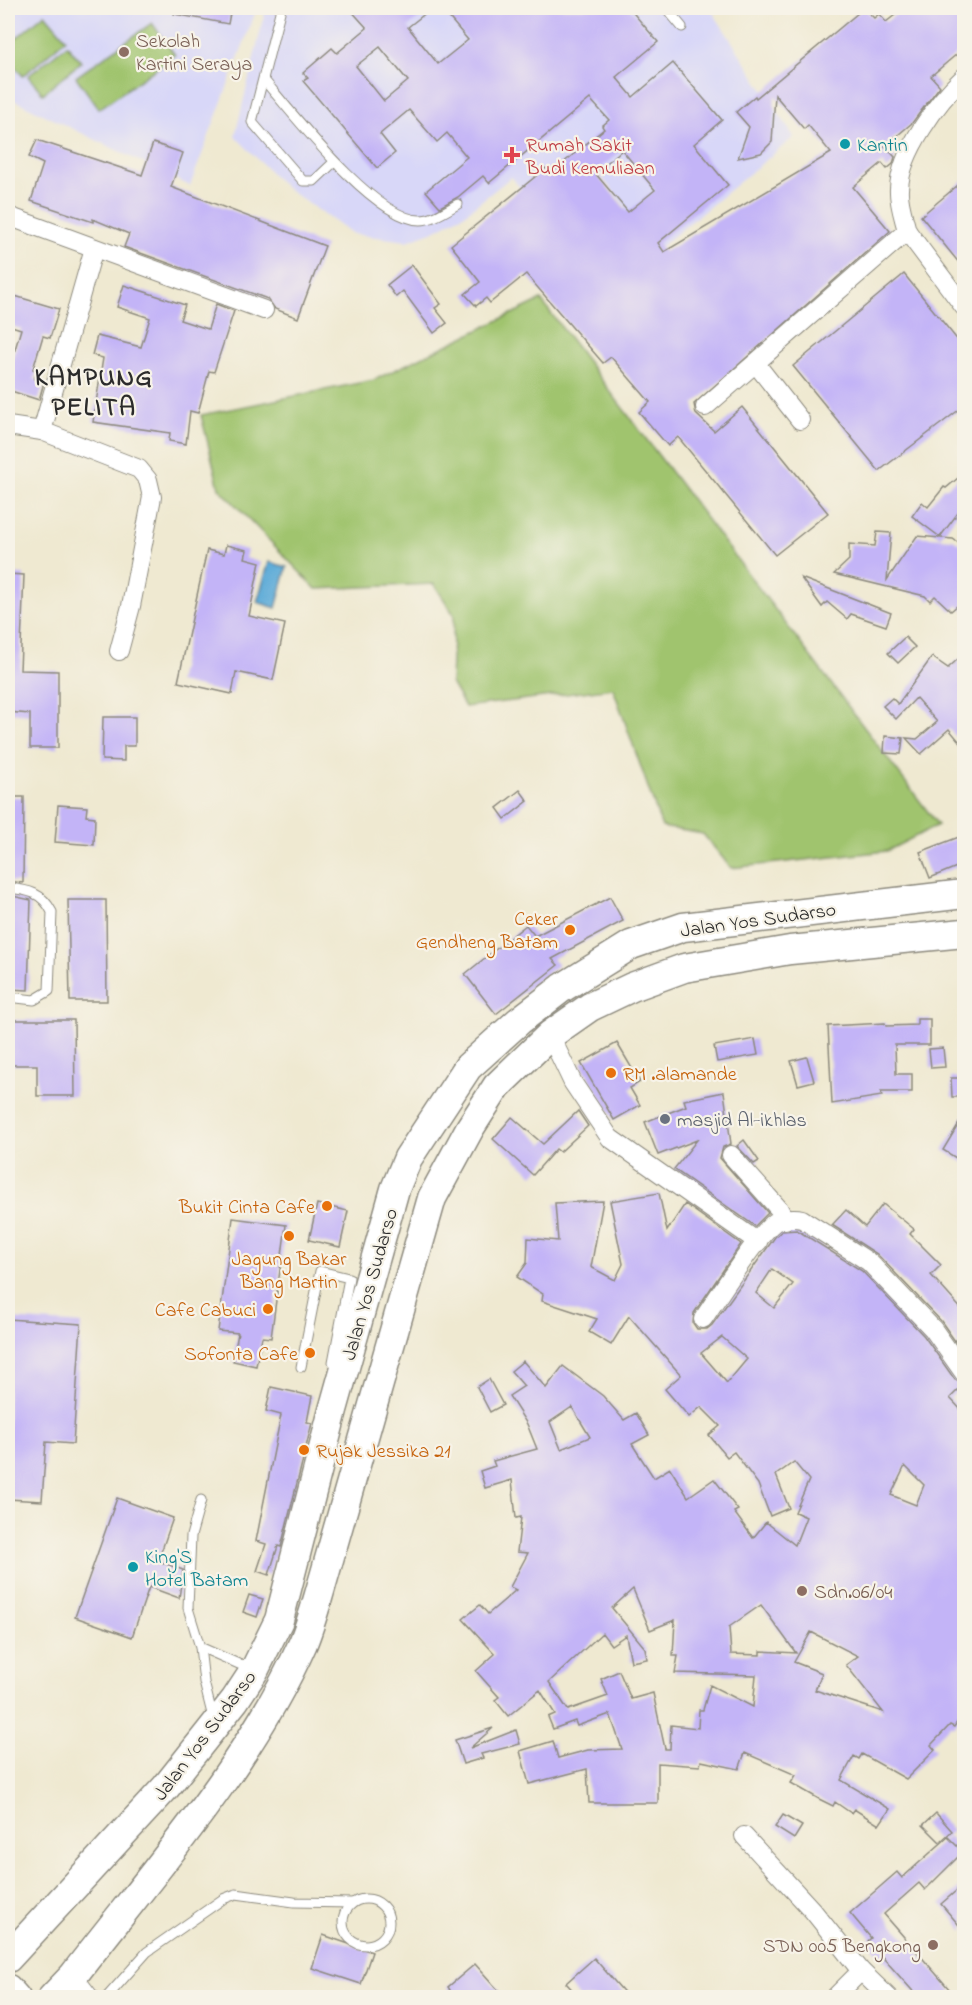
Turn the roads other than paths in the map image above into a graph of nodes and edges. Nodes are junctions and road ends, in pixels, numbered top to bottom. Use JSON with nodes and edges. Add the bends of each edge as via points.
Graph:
{"nodes":[{"id":1,"x":290,"y":8,"type":"edge"},
{"id":2,"x":666,"y":8,"type":"edge"},
{"id":3,"x":280,"y":9,"type":"edge"},
{"id":4,"x":682,"y":27,"type":"dead end"},
{"id":5,"x":964,"y":76,"type":"edge"},
{"id":6,"x":264,"y":80,"type":"junction"},
{"id":7,"x":333,"y":163,"type":"junction"},
{"id":8,"x":458,"y":204,"type":"dead end"},
{"id":9,"x":8,"y":216,"type":"edge"},
{"id":10,"x":907,"y":231,"type":"junction"},
{"id":11,"x":93,"y":248,"type":"junction"},
{"id":12,"x":964,"y":306,"type":"edge"},
{"id":13,"x":264,"y":310,"type":"dead end"},
{"id":14,"x":756,"y":364,"type":"junction"},
{"id":15,"x":705,"y":406,"type":"dead end"},
{"id":16,"x":800,"y":420,"type":"dead end"},
{"id":17,"x":8,"y":426,"type":"edge"},
{"id":18,"x":42,"y":431,"type":"junction"},
{"id":19,"x":120,"y":651,"type":"dead end"},
{"id":20,"x":8,"y":888,"type":"edge"},
{"id":21,"x":964,"y":894,"type":"edge"},
{"id":22,"x":964,"y":933,"type":"edge"},
{"id":23,"x":8,"y":997,"type":"edge"},
{"id":24,"x":549,"y":1035,"type":"junction"},
{"id":25,"x":731,"y":1155,"type":"dead end"},
{"id":26,"x":785,"y":1220,"type":"junction"},
{"id":27,"x":758,"y":1242,"type":"junction"},
{"id":28,"x":703,"y":1319,"type":"dead end"},
{"id":29,"x":302,"y":1367,"type":"dead end"},
{"id":30,"x":964,"y":1372,"type":"edge"},
{"id":31,"x":330,"y":1376,"type":"dead end"},
{"id":32,"x":201,"y":1500,"type":"dead end"},
{"id":33,"x":200,"y":1647,"type":"junction"},
{"id":34,"x":254,"y":1671,"type":"junction"},
{"id":35,"x":215,"y":1726,"type":"junction"},
{"id":36,"x":744,"y":1836,"type":"dead end"},
{"id":37,"x":352,"y":1903,"type":"junction"},
{"id":38,"x":8,"y":1958,"type":"edge"},
{"id":39,"x":861,"y":1971,"type":"junction"},
{"id":40,"x":82,"y":1987,"type":"edge"},
{"id":41,"x":8,"y":1989,"type":"edge"},
{"id":42,"x":16,"y":1998,"type":"edge"},
{"id":43,"x":52,"y":1998,"type":"edge"},
{"id":44,"x":106,"y":1998,"type":"edge"},
{"id":45,"x":834,"y":1998,"type":"edge"},
{"id":46,"x":889,"y":1998,"type":"edge"}],
"edges":[{"from":1,"to":3,"type":"lane"},
{"from":2,"to":4,"type":"lane"},
{"from":3,"to":6,"type":"lane"},
{"from":5,"to":10,"type":"street","via":[[930,116],[910,148],[898,189]]},
{"from":6,"to":7,"type":"lane"},
{"from":6,"to":7,"type":"lane","via":[[252,122],[303,181],[314,181]]},
{"from":7,"to":8,"type":"lane","via":[[404,217],[429,219]]},
{"from":9,"to":11,"type":"street"},
{"from":10,"to":12,"type":"street"},
{"from":10,"to":14,"type":"street"},
{"from":11,"to":13,"type":"street"},
{"from":11,"to":18,"type":"street"},
{"from":14,"to":15,"type":"street"},
{"from":14,"to":16,"type":"street"},
{"from":17,"to":18,"type":"street"},
{"from":18,"to":19,"type":"street","via":[[139,469],[148,480],[152,497]]},
{"from":20,"to":23,"type":"lane","via":[[33,891],[48,903],[52,912],[50,992],[34,1000]]},
{"from":21,"to":34,"type":"main road","name":"Jalan Yos Sudarso","via":[[683,927],[631,945],[562,988],[468,1066],[408,1158],[395,1189],[331,1398],[279,1620]]},
{"from":22,"to":24,"type":"main road","name":"Jalan Yos Sudarso","via":[[790,950],[684,968],[590,1007]]},
{"from":24,"to":27,"type":"street","via":[[573,1083],[610,1138]]},
{"from":24,"to":40,"type":"main road","name":"Jalan Yos Sudarso","via":[[497,1086],[432,1198],[303,1643],[255,1732]]},
{"from":25,"to":26,"type":"street"},
{"from":26,"to":27,"type":"street","via":[[776,1222]]},
{"from":26,"to":30,"type":"street","via":[[802,1219],[869,1262],[933,1329]]},
{"from":27,"to":28,"type":"street"},
{"from":29,"to":31,"type":"lane","via":[[320,1271],[349,1278]]},
{"from":32,"to":33,"type":"lane","via":[[191,1536],[188,1608]]},
{"from":33,"to":34,"type":"lane"},
{"from":33,"to":35,"type":"lane"},
{"from":34,"to":35,"type":"main road","name":"Jalan Yos Sudarso"},
{"from":35,"to":38,"type":"main road","name":"Jalan Yos Sudarso","via":[[166,1787]]},
{"from":36,"to":39,"type":"street","via":[[813,1911]]},
{"from":37,"to":37,"type":"lane","via":[[367,1898],[382,1905],[389,1918],[382,1938],[369,1945],[350,1938],[344,1917]]},
{"from":37,"to":44,"type":"lane","via":[[294,1902],[236,1894],[147,1952]]},
{"from":39,"to":45,"type":"street"},
{"from":39,"to":46,"type":"street"},
{"from":40,"to":43,"type":"main road","name":"Jalan Yos Sudarso"},
{"from":41,"to":42,"type":"main road"}]}
